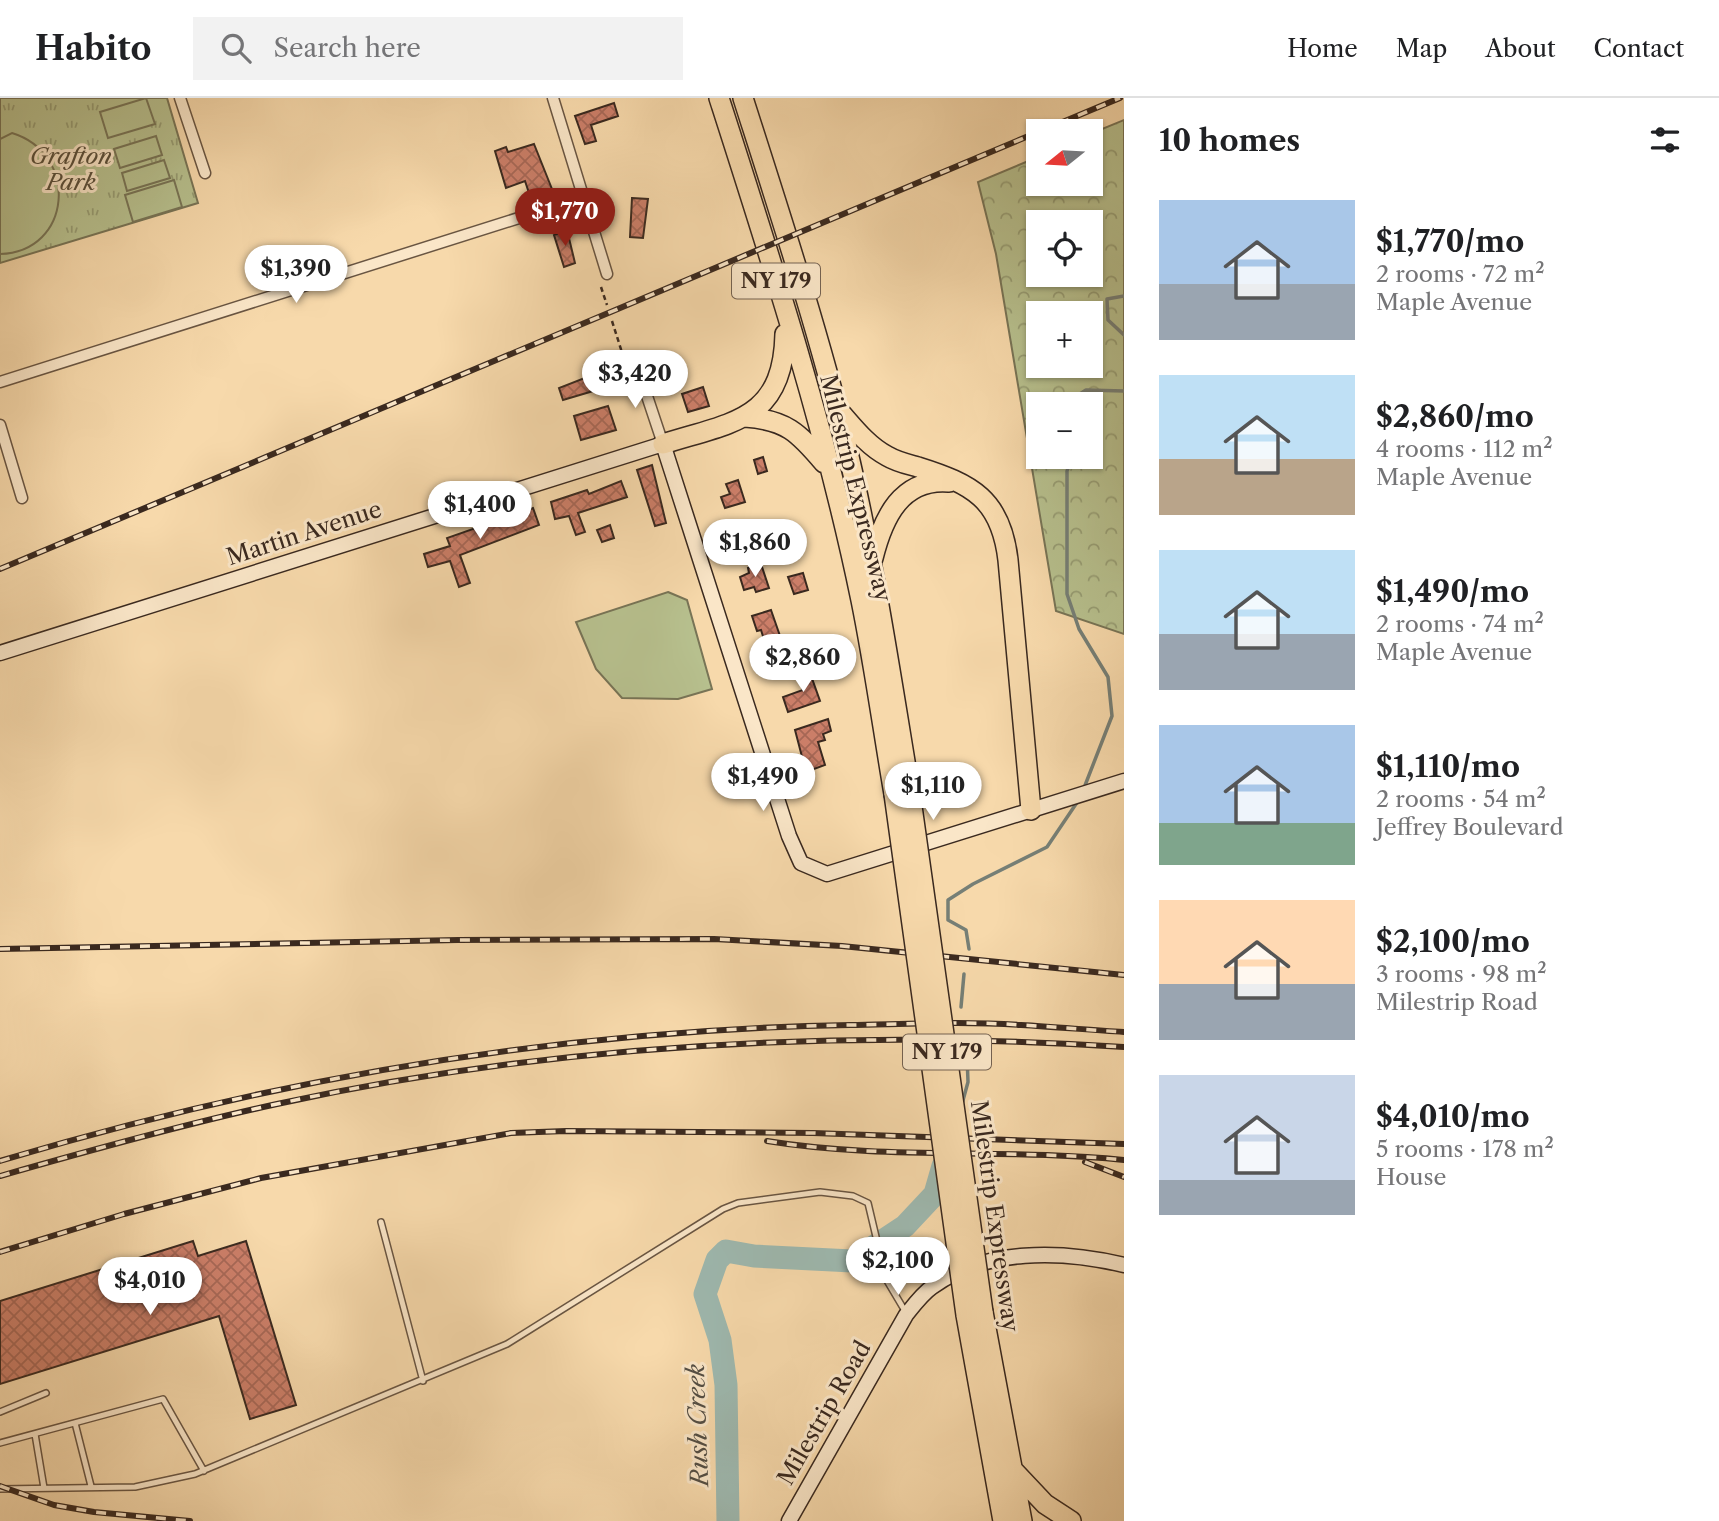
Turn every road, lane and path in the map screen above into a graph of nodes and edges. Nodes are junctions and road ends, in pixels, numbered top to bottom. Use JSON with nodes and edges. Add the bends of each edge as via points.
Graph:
{"nodes":[{"id":1,"x":180,"y":98,"type":"edge"},
{"id":2,"x":553,"y":98,"type":"edge"},
{"id":3,"x":719,"y":98,"type":"edge"},
{"id":4,"x":743,"y":98,"type":"edge"},
{"id":5,"x":205,"y":173,"type":"dead end"},
{"id":6,"x":582,"y":198,"type":"junction"},
{"id":7,"x":607,"y":274,"type":"dead end"},
{"id":8,"x":601,"y":287,"type":"dead end"},
{"id":9,"x":783,"y":304,"type":"junction"},
{"id":10,"x":607,"y":305,"type":"dead end"},
{"id":11,"x":637,"y":366,"type":"dead end"},
{"id":12,"x":0,"y":382,"type":"edge"},
{"id":13,"x":836,"y":408,"type":"junction"},
{"id":14,"x":745,"y":417,"type":"junction"},
{"id":15,"x":0,"y":425,"type":"edge"},
{"id":16,"x":663,"y":444,"type":"junction"},
{"id":17,"x":827,"y":466,"type":"junction"},
{"id":18,"x":965,"y":483,"type":"junction"},
{"id":19,"x":22,"y":498,"type":"dead end"},
{"id":20,"x":872,"y":563,"type":"junction"},
{"id":21,"x":0,"y":653,"type":"edge"},
{"id":22,"x":1124,"y":781,"type":"edge"},
{"id":23,"x":902,"y":793,"type":"junction"},
{"id":24,"x":1031,"y":810,"type":"junction"},
{"id":25,"x":381,"y":1222,"type":"dead end"},
{"id":26,"x":1124,"y":1265,"type":"edge"},
{"id":27,"x":974,"y":1314,"type":"junction"},
{"id":28,"x":906,"y":1315,"type":"junction"},
{"id":29,"x":423,"y":1381,"type":"junction"},
{"id":30,"x":46,"y":1393,"type":"dead end"},
{"id":31,"x":0,"y":1412,"type":"edge"},
{"id":32,"x":75,"y":1423,"type":"junction"},
{"id":33,"x":35,"y":1434,"type":"junction"},
{"id":34,"x":0,"y":1443,"type":"edge"},
{"id":35,"x":1010,"y":1467,"type":"junction"},
{"id":36,"x":204,"y":1471,"type":"junction"},
{"id":37,"x":91,"y":1486,"type":"junction"},
{"id":38,"x":44,"y":1488,"type":"junction"},
{"id":39,"x":0,"y":1489,"type":"edge"},
{"id":40,"x":789,"y":1521,"type":"edge"},
{"id":41,"x":1003,"y":1521,"type":"edge"},
{"id":42,"x":1022,"y":1521,"type":"edge"},
{"id":43,"x":1072,"y":1521,"type":"edge"}],
"edges":[{"from":1,"to":5,"type":"street"},
{"from":2,"to":6,"type":"street"},
{"from":3,"to":9,"type":"highway","name":"Milestrip Expressway","number":"NY 179"},
{"from":4,"to":13,"type":"highway","name":"Milestrip Expressway","number":"NY 179"},
{"from":6,"to":7,"type":"street"},
{"from":6,"to":12,"type":"street"},
{"from":8,"to":10,"type":"path"},
{"from":9,"to":14,"type":"highway","via":[[781,375],[768,398]]},
{"from":9,"to":17,"type":"highway","name":"Milestrip Expressway","number":"NY 179"},
{"from":11,"to":16,"type":"street"},
{"from":13,"to":18,"type":"highway","via":[[888,457]]},
{"from":13,"to":20,"type":"highway","name":"Milestrip Expressway","number":"NY 179"},
{"from":14,"to":16,"type":"highway"},
{"from":14,"to":17,"type":"highway","via":[[775,421],[792,429]]},
{"from":15,"to":19,"type":"street"},
{"from":16,"to":21,"type":"street","name":"Martin Avenue"},
{"from":16,"to":24,"type":"street","via":[[801,863],[827,874]]},
{"from":17,"to":23,"type":"highway","name":"Milestrip Expressway","number":"NY 179"},
{"from":18,"to":20,"type":"highway","via":[[921,484],[901,497],[881,532]]},
{"from":18,"to":24,"type":"highway","via":[[995,513],[1006,543]]},
{"from":20,"to":23,"type":"highway","name":"Milestrip Expressway","number":"NY 179"},
{"from":22,"to":24,"type":"street"},
{"from":23,"to":27,"type":"highway","name":"Milestrip Expressway","number":"NY 179","bridge":true},
{"from":25,"to":29,"type":"lane"},
{"from":26,"to":28,"type":"street","name":"Milestrip Road","via":[[1042,1254],[1000,1258],[958,1270],[929,1289]]},
{"from":27,"to":35,"type":"highway","name":"Milestrip Expressway","number":"NY 179"},
{"from":27,"to":41,"type":"highway","name":"Milestrip Expressway","number":"NY 179"},
{"from":28,"to":29,"type":"lane","via":[[886,1279],[868,1203],[853,1195],[820,1192],[738,1203],[697,1223],[507,1344]]},
{"from":28,"to":40,"type":"street","name":"Milestrip Road"},
{"from":29,"to":36,"type":"lane"},
{"from":30,"to":31,"type":"lane"},
{"from":32,"to":33,"type":"lane"},
{"from":32,"to":36,"type":"lane","via":[[163,1399]]},
{"from":32,"to":37,"type":"lane"},
{"from":33,"to":34,"type":"lane"},
{"from":33,"to":38,"type":"lane"},
{"from":35,"to":42,"type":"highway","name":"Milestrip Expressway","number":"NY 179"},
{"from":35,"to":43,"type":"highway","via":[[1045,1504]]},
{"from":36,"to":37,"type":"lane","via":[[135,1487]]},
{"from":37,"to":38,"type":"lane"},
{"from":38,"to":39,"type":"lane"}]}
